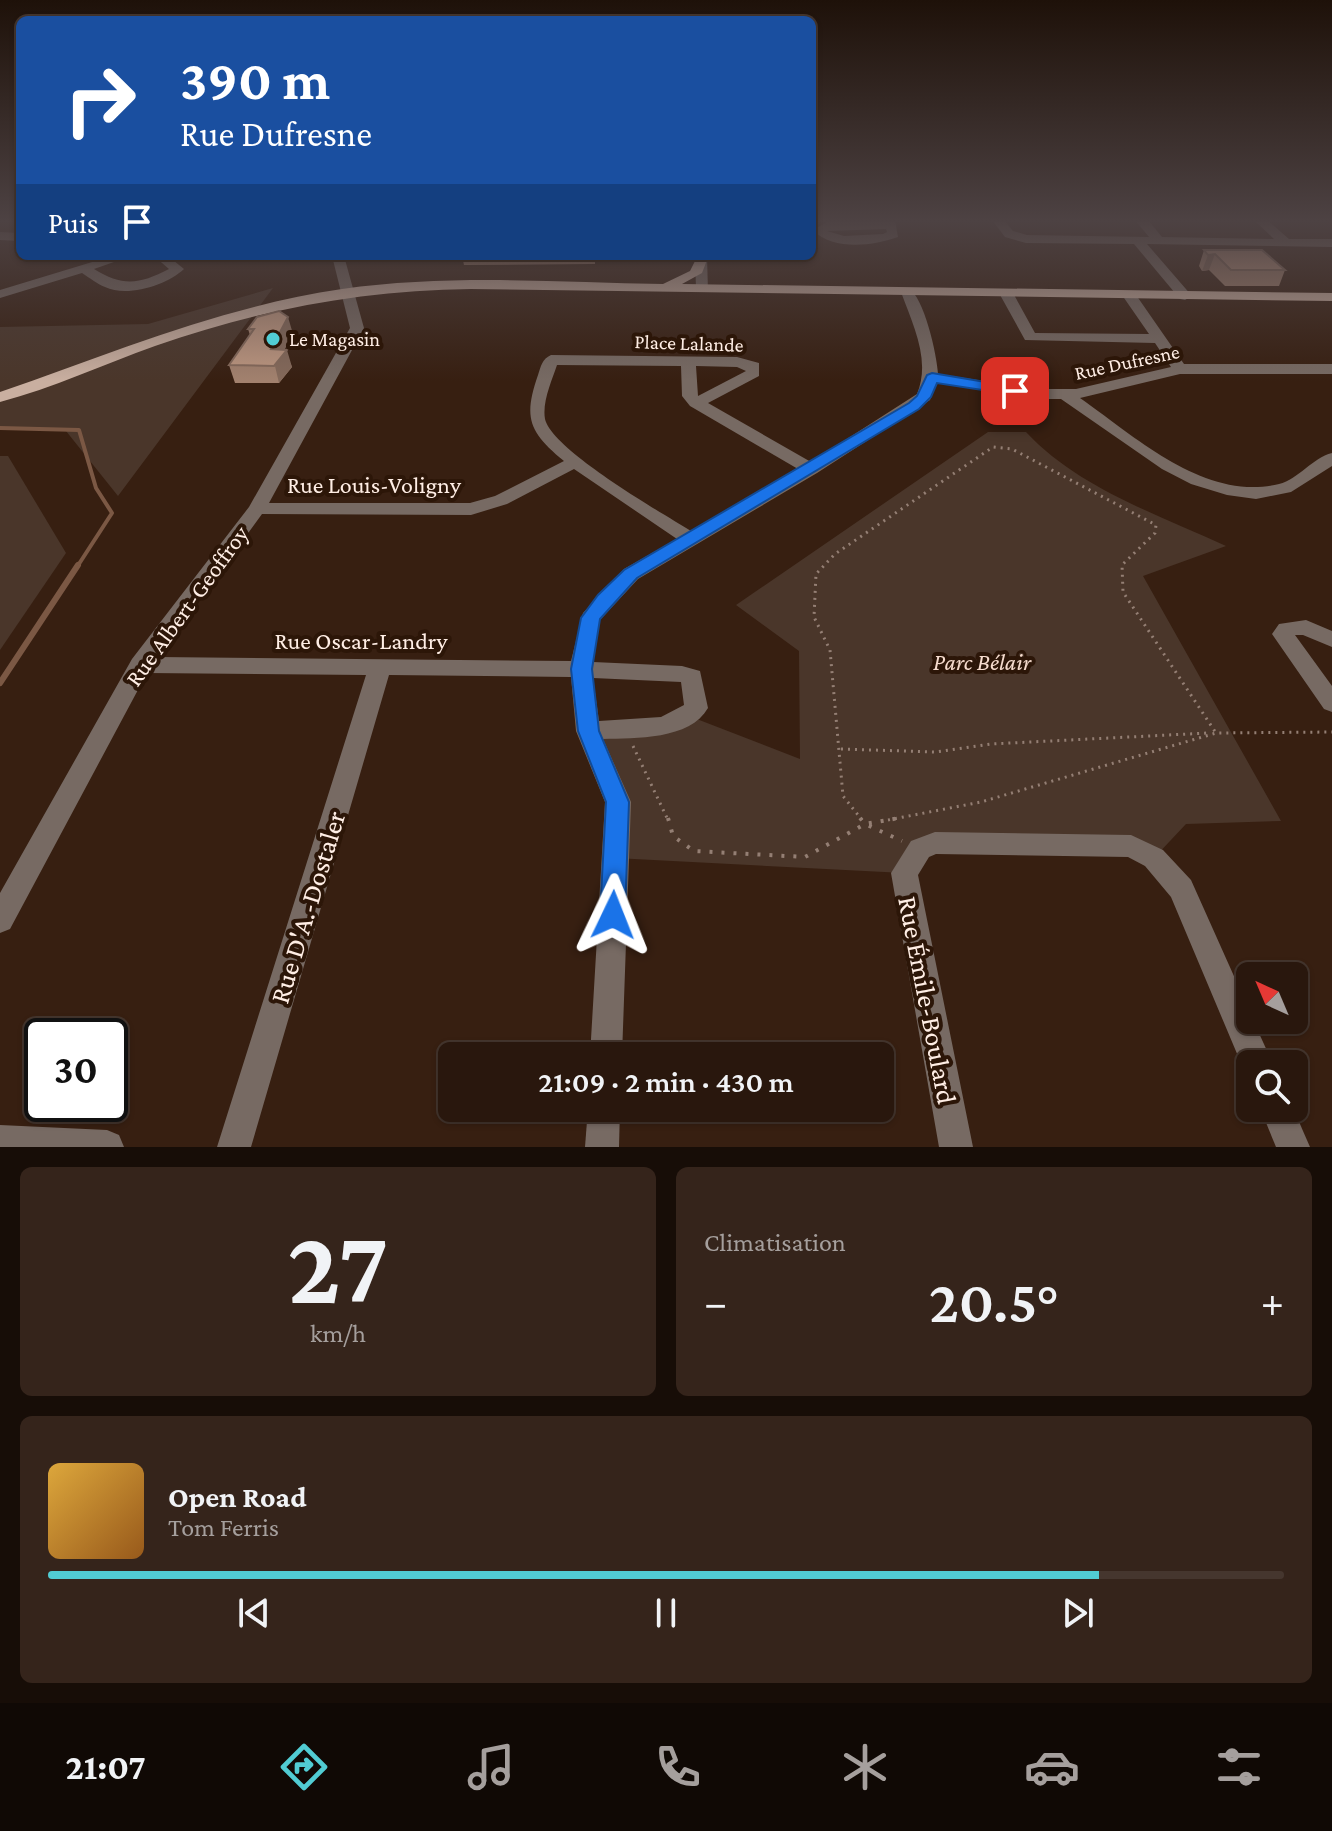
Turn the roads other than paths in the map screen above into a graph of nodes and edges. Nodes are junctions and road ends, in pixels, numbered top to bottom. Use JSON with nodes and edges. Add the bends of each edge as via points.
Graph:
{"nodes":[{"id":1,"x":70,"y":274,"type":"edge"},
{"id":2,"x":93,"y":274,"type":"edge"},
{"id":3,"x":166,"y":274,"type":"edge"},
{"id":4,"x":342,"y":274,"type":"edge"},
{"id":5,"x":695,"y":274,"type":"edge"},
{"id":6,"x":702,"y":274,"type":"edge"},
{"id":7,"x":711,"y":274,"type":"edge"},
{"id":8,"x":1163,"y":274,"type":"edge"},
{"id":9,"x":623,"y":288,"type":"junction"},
{"id":10,"x":703,"y":289,"type":"junction"},
{"id":11,"x":767,"y":290,"type":"junction"},
{"id":12,"x":347,"y":292,"type":"junction"},
{"id":13,"x":908,"y":292,"type":"junction"},
{"id":14,"x":1006,"y":293,"type":"junction"},
{"id":15,"x":0,"y":294,"type":"edge"},
{"id":16,"x":1129,"y":295,"type":"junction"},
{"id":17,"x":1185,"y":296,"type":"junction"},
{"id":18,"x":1332,"y":297,"type":"edge"},
{"id":19,"x":1160,"y":339,"type":"junction"},
{"id":20,"x":688,"y":361,"type":"junction"},
{"id":21,"x":1180,"y":369,"type":"junction"},
{"id":22,"x":1332,"y":369,"type":"edge"},
{"id":23,"x":932,"y":378,"type":"junction"},
{"id":24,"x":1065,"y":394,"type":"junction"},
{"id":25,"x":0,"y":397,"type":"edge"},
{"id":26,"x":696,"y":403,"type":"junction"},
{"id":27,"x":1332,"y":458,"type":"edge"},
{"id":28,"x":575,"y":462,"type":"junction"},
{"id":29,"x":811,"y":469,"type":"junction"},
{"id":30,"x":257,"y":508,"type":"junction"},
{"id":31,"x":691,"y":539,"type":"junction"},
{"id":32,"x":1332,"y":640,"type":"edge"},
{"id":33,"x":140,"y":665,"type":"junction"},
{"id":34,"x":380,"y":667,"type":"junction"},
{"id":35,"x":581,"y":669,"type":"junction"},
{"id":36,"x":1332,"y":703,"type":"edge"},
{"id":37,"x":588,"y":731,"type":"junction"},
{"id":38,"x":0,"y":920,"type":"edge"},
{"id":39,"x":607,"y":1042,"type":"edge"},
{"id":40,"x":1251,"y":1050,"type":"edge"},
{"id":41,"x":603,"y":1122,"type":"edge"},
{"id":42,"x":1282,"y":1122,"type":"edge"},
{"id":43,"x":0,"y":1142,"type":"edge"},
{"id":44,"x":107,"y":1147,"type":"edge"},
{"id":45,"x":234,"y":1147,"type":"edge"},
{"id":46,"x":602,"y":1147,"type":"edge"},
{"id":47,"x":956,"y":1147,"type":"edge"},
{"id":48,"x":1293,"y":1147,"type":"edge"}],
"edges":[{"from":1,"to":15,"type":"street"},
{"from":2,"to":3,"type":"street","via":[[115,286],[137,285]]},
{"from":4,"to":12,"type":"street","name":"Rue Albert-Geoffroy"},
{"from":5,"to":9,"type":"main road","via":[[672,284]]},
{"from":6,"to":10,"type":"street"},
{"from":7,"to":11,"type":"main road","via":[[724,282]]},
{"from":8,"to":17,"type":"street"},
{"from":9,"to":10,"type":"main road"},
{"from":9,"to":12,"type":"main road","via":[[429,285]]},
{"from":10,"to":11,"type":"main road"},
{"from":11,"to":13,"type":"main road"},
{"from":12,"to":25,"type":"main road","via":[[231,318]]},
{"from":12,"to":30,"type":"street","name":"Rue Albert-Geoffroy","via":[[359,315],[357,328]]},
{"from":13,"to":14,"type":"main road"},
{"from":13,"to":23,"type":"street"},
{"from":14,"to":16,"type":"main road"},
{"from":14,"to":19,"type":"street","via":[[1030,337]]},
{"from":16,"to":17,"type":"main road"},
{"from":16,"to":19,"type":"street"},
{"from":17,"to":18,"type":"main road"},
{"from":19,"to":21,"type":"street"},
{"from":20,"to":26,"type":"street","via":[[690,396]]},
{"from":20,"to":26,"type":"street","name":"Place Lalande","via":[[744,362],[756,371]]},
{"from":20,"to":28,"type":"street","name":"Place Lalande","via":[[551,360],[537,420],[541,431]]},
{"from":21,"to":22,"type":"street","name":"Rue Dufresne"},
{"from":21,"to":24,"type":"street","name":"Rue Dufresne"},
{"from":23,"to":24,"type":"street","name":"Rue Dufresne"},
{"from":23,"to":29,"type":"street","via":[[914,406]]},
{"from":24,"to":27,"type":"street","via":[[1178,472],[1216,487],[1268,493],[1290,487]]},
{"from":26,"to":29,"type":"street"},
{"from":28,"to":30,"type":"street","name":"Rue Louis-Voligny","via":[[501,500],[471,509]]},
{"from":28,"to":31,"type":"street"},
{"from":29,"to":31,"type":"street"},
{"from":30,"to":33,"type":"street","name":"Rue Albert-Geoffroy"},
{"from":31,"to":35,"type":"street","via":[[631,574],[604,599],[590,618]]},
{"from":32,"to":36,"type":"street","via":[[1306,627],[1283,634]]},
{"from":33,"to":34,"type":"street","name":"Rue Oscar-Landry"},
{"from":33,"to":38,"type":"street","name":"Rue Albert-Geoffroy"},
{"from":34,"to":35,"type":"street","name":"Rue Oscar-Landry"},
{"from":34,"to":45,"type":"street","name":"Rue D'A.-Dostaler"},
{"from":35,"to":37,"type":"street"},
{"from":35,"to":37,"type":"street","name":"Rue Oscar-Landry","via":[[692,677],[696,708],[669,723]]},
{"from":37,"to":39,"type":"street","via":[[618,802]]},
{"from":40,"to":47,"type":"street","name":"Rue Émile-Boulard","via":[[1181,889],[1154,858],[1131,846],[935,843],[920,849],[904,873]]},
{"from":41,"to":46,"type":"street"},
{"from":42,"to":48,"type":"street"},
{"from":43,"to":44,"type":"street"}]}
